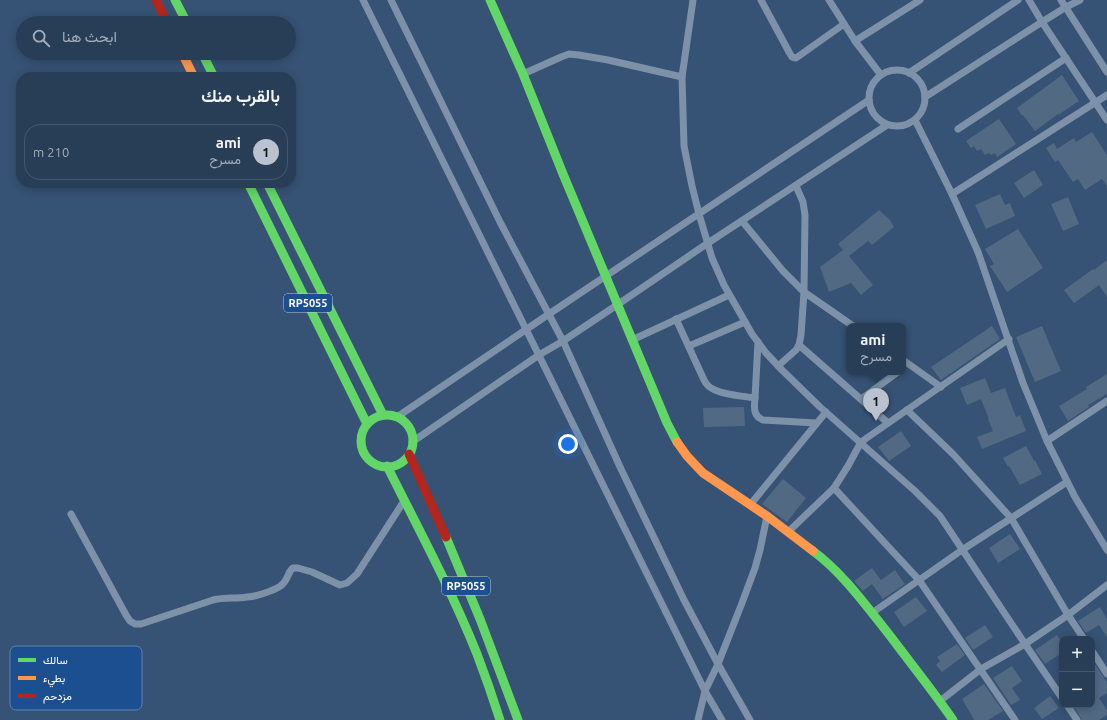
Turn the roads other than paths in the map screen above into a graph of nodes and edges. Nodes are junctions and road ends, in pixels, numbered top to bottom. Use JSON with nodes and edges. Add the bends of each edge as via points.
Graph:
{"nodes":[{"id":1,"x":156,"y":0,"type":"edge"},
{"id":2,"x":175,"y":0,"type":"edge"},
{"id":3,"x":363,"y":0,"type":"edge"},
{"id":4,"x":391,"y":0,"type":"edge"},
{"id":5,"x":490,"y":0,"type":"edge"},
{"id":6,"x":694,"y":0,"type":"edge"},
{"id":7,"x":761,"y":0,"type":"edge"},
{"id":8,"x":920,"y":0,"type":"edge"},
{"id":9,"x":1018,"y":0,"type":"edge"},
{"id":10,"x":1029,"y":0,"type":"edge"},
{"id":11,"x":1061,"y":0,"type":"edge"},
{"id":12,"x":1080,"y":0,"type":"edge"},
{"id":13,"x":831,"y":1,"type":"edge"},
{"id":14,"x":1066,"y":7,"type":"junction"},
{"id":15,"x":164,"y":16,"type":"edge"},
{"id":16,"x":183,"y":16,"type":"edge"},
{"id":17,"x":1042,"y":22,"type":"junction"},
{"id":18,"x":844,"y":24,"type":"junction"},
{"id":19,"x":855,"y":41,"type":"junction"},
{"id":20,"x":1066,"y":58,"type":"junction"},
{"id":21,"x":186,"y":60,"type":"edge"},
{"id":22,"x":206,"y":60,"type":"edge"},
{"id":23,"x":192,"y":72,"type":"edge"},
{"id":24,"x":212,"y":72,"type":"edge"},
{"id":25,"x":1107,"y":72,"type":"edge"},
{"id":26,"x":909,"y":73,"type":"junction"},
{"id":27,"x":523,"y":74,"type":"junction"},
{"id":28,"x":881,"y":75,"type":"junction"},
{"id":29,"x":682,"y":77,"type":"junction"},
{"id":30,"x":1107,"y":95,"type":"edge"},
{"id":31,"x":925,"y":98,"type":"junction"},
{"id":32,"x":869,"y":100,"type":"junction"},
{"id":33,"x":1095,"y":103,"type":"junction"},
{"id":34,"x":915,"y":120,"type":"junction"},
{"id":35,"x":1107,"y":120,"type":"edge"},
{"id":36,"x":887,"y":125,"type":"junction"},
{"id":37,"x":958,"y":129,"type":"dead end"},
{"id":38,"x":796,"y":186,"type":"junction"},
{"id":39,"x":250,"y":188,"type":"edge"},
{"id":40,"x":269,"y":188,"type":"edge"},
{"id":41,"x":952,"y":194,"type":"junction"},
{"id":42,"x":699,"y":214,"type":"junction"},
{"id":43,"x":742,"y":221,"type":"junction"},
{"id":44,"x":708,"y":243,"type":"junction"},
{"id":45,"x":606,"y":276,"type":"junction"},
{"id":46,"x":804,"y":292,"type":"junction"},
{"id":47,"x":729,"y":295,"type":"junction"},
{"id":48,"x":617,"y":306,"type":"junction"},
{"id":49,"x":549,"y":314,"type":"junction"},
{"id":50,"x":676,"y":319,"type":"junction"},
{"id":51,"x":745,"y":322,"type":"junction"},
{"id":52,"x":849,"y":323,"type":"edge"},
{"id":53,"x":525,"y":330,"type":"junction"},
{"id":54,"x":1009,"y":339,"type":"junction"},
{"id":55,"x":632,"y":340,"type":"junction"},
{"id":56,"x":562,"y":341,"type":"junction"},
{"id":57,"x":758,"y":342,"type":"junction"},
{"id":58,"x":799,"y":345,"type":"junction"},
{"id":59,"x":688,"y":346,"type":"junction"},
{"id":60,"x":539,"y":355,"type":"junction"},
{"id":61,"x":906,"y":365,"type":"edge"},
{"id":62,"x":778,"y":366,"type":"junction"},
{"id":63,"x":894,"y":375,"type":"edge"},
{"id":64,"x":941,"y":387,"type":"junction"},
{"id":65,"x":755,"y":398,"type":"junction"},
{"id":66,"x":861,"y":399,"type":"junction"},
{"id":67,"x":1107,"y":401,"type":"edge"},
{"id":68,"x":907,"y":410,"type":"junction"},
{"id":69,"x":826,"y":412,"type":"junction"},
{"id":70,"x":383,"y":415,"type":"junction"},
{"id":71,"x":397,"y":417,"type":"junction"},
{"id":72,"x":816,"y":423,"type":"junction"},
{"id":73,"x":888,"y":423,"type":"junction"},
{"id":74,"x":367,"y":424,"type":"junction"},
{"id":75,"x":1047,"y":441,"type":"junction"},
{"id":76,"x":412,"y":442,"type":"junction"},
{"id":77,"x":861,"y":442,"type":"junction"},
{"id":78,"x":409,"y":454,"type":"junction"},
{"id":79,"x":387,"y":466,"type":"junction"},
{"id":80,"x":1067,"y":482,"type":"junction"},
{"id":81,"x":834,"y":488,"type":"junction"},
{"id":82,"x":404,"y":501,"type":"junction"},
{"id":83,"x":750,"y":505,"type":"junction"},
{"id":84,"x":71,"y":514,"type":"dead end"},
{"id":85,"x":767,"y":516,"type":"junction"},
{"id":86,"x":1011,"y":518,"type":"junction"},
{"id":87,"x":788,"y":532,"type":"junction"},
{"id":88,"x":962,"y":550,"type":"junction"},
{"id":89,"x":1107,"y":550,"type":"edge"},
{"id":90,"x":919,"y":580,"type":"junction"},
{"id":91,"x":1107,"y":585,"type":"edge"},
{"id":92,"x":872,"y":613,"type":"junction"},
{"id":93,"x":1068,"y":615,"type":"junction"},
{"id":94,"x":1082,"y":636,"type":"edge"},
{"id":95,"x":1025,"y":644,"type":"junction"},
{"id":96,"x":1095,"y":656,"type":"edge"},
{"id":97,"x":718,"y":664,"type":"junction"},
{"id":98,"x":981,"y":669,"type":"junction"},
{"id":99,"x":1107,"y":674,"type":"edge"},
{"id":100,"x":705,"y":691,"type":"junction"},
{"id":101,"x":1059,"y":694,"type":"edge"},
{"id":102,"x":940,"y":701,"type":"junction"},
{"id":103,"x":1069,"y":708,"type":"edge"},
{"id":104,"x":500,"y":720,"type":"edge"},
{"id":105,"x":518,"y":720,"type":"edge"},
{"id":106,"x":698,"y":720,"type":"edge"},
{"id":107,"x":722,"y":720,"type":"edge"},
{"id":108,"x":750,"y":720,"type":"edge"},
{"id":109,"x":953,"y":720,"type":"edge"},
{"id":110,"x":1015,"y":720,"type":"edge"},
{"id":111,"x":1077,"y":720,"type":"edge"}],
"edges":[{"from":1,"to":15,"type":"main road"},
{"from":2,"to":16,"type":"main road"},
{"from":3,"to":53,"type":"street"},
{"from":4,"to":49,"type":"street","via":[[500,222]]},
{"from":5,"to":27,"type":"main road"},
{"from":6,"to":29,"type":"street"},
{"from":7,"to":18,"type":"street","via":[[792,57],[796,58]]},
{"from":8,"to":19,"type":"street"},
{"from":9,"to":26,"type":"street"},
{"from":10,"to":17,"type":"street"},
{"from":11,"to":14,"type":"street"},
{"from":12,"to":14,"type":"street"},
{"from":13,"to":18,"type":"street"},
{"from":14,"to":17,"type":"street"},
{"from":14,"to":25,"type":"street"},
{"from":17,"to":20,"type":"street"},
{"from":17,"to":31,"type":"street"},
{"from":18,"to":19,"type":"street"},
{"from":19,"to":28,"type":"street"},
{"from":20,"to":33,"type":"street"},
{"from":20,"to":37,"type":"street"},
{"from":21,"to":23,"type":"main road"},
{"from":22,"to":24,"type":"main road"},
{"from":26,"to":28,"type":"street","via":[[894,70]]},
{"from":26,"to":31,"type":"street","via":[[920,83]]},
{"from":27,"to":29,"type":"street","via":[[569,54]]},
{"from":27,"to":45,"type":"main road"},
{"from":28,"to":32,"type":"street","via":[[870,90]]},
{"from":29,"to":42,"type":"street","via":[[684,146]]},
{"from":30,"to":33,"type":"street"},
{"from":31,"to":34,"type":"street","via":[[924,106]]},
{"from":32,"to":36,"type":"street","via":[[874,115]]},
{"from":32,"to":42,"type":"street"},
{"from":33,"to":35,"type":"street"},
{"from":33,"to":41,"type":"street"},
{"from":34,"to":36,"type":"street","via":[[901,126]]},
{"from":34,"to":41,"type":"street"},
{"from":36,"to":38,"type":"street"},
{"from":38,"to":43,"type":"street"},
{"from":38,"to":46,"type":"street","via":[[804,206]]},
{"from":39,"to":74,"type":"main road","number":"RP5055"},
{"from":40,"to":70,"type":"main road","number":"RP5055"},
{"from":41,"to":54,"type":"street","via":[[978,252]]},
{"from":42,"to":44,"type":"street"},
{"from":42,"to":45,"type":"street"},
{"from":43,"to":44,"type":"street"},
{"from":43,"to":46,"type":"street","via":[[783,271]]},
{"from":44,"to":47,"type":"street","via":[[717,271]]},
{"from":44,"to":48,"type":"street"},
{"from":45,"to":48,"type":"main road"},
{"from":45,"to":49,"type":"street"},
{"from":46,"to":52,"type":"street"},
{"from":46,"to":58,"type":"street"},
{"from":47,"to":50,"type":"street"},
{"from":47,"to":51,"type":"street"},
{"from":48,"to":55,"type":"main road"},
{"from":48,"to":56,"type":"street"},
{"from":49,"to":53,"type":"street"},
{"from":49,"to":56,"type":"street"},
{"from":50,"to":55,"type":"street"},
{"from":50,"to":59,"type":"street"},
{"from":51,"to":57,"type":"street"},
{"from":51,"to":59,"type":"street"},
{"from":53,"to":60,"type":"street"},
{"from":53,"to":71,"type":"street"},
{"from":54,"to":64,"type":"street"},
{"from":54,"to":75,"type":"street","via":[[1023,383]]},
{"from":55,"to":83,"type":"main road","via":[[667,423],[684,453],[703,473]]},
{"from":56,"to":60,"type":"street"},
{"from":56,"to":97,"type":"street","via":[[663,558]]},
{"from":57,"to":62,"type":"street"},
{"from":57,"to":65,"type":"street"},
{"from":58,"to":62,"type":"street"},
{"from":58,"to":66,"type":"street"},
{"from":59,"to":65,"type":"street","via":[[704,380],[712,389]]},
{"from":60,"to":76,"type":"street"},
{"from":60,"to":100,"type":"street"},
{"from":61,"to":64,"type":"street"},
{"from":62,"to":69,"type":"street"},
{"from":63,"to":66,"type":"street"},
{"from":64,"to":68,"type":"street"},
{"from":65,"to":72,"type":"street","via":[[755,413],[763,420]]},
{"from":66,"to":73,"type":"street"},
{"from":67,"to":75,"type":"street"},
{"from":68,"to":73,"type":"street"},
{"from":68,"to":86,"type":"street","via":[[953,454]]},
{"from":69,"to":72,"type":"street"},
{"from":69,"to":77,"type":"street"},
{"from":70,"to":71,"type":"main road"},
{"from":70,"to":74,"type":"main road"},
{"from":71,"to":76,"type":"main road","via":[[408,427],[412,434]]},
{"from":72,"to":83,"type":"street"},
{"from":73,"to":77,"type":"street"},
{"from":74,"to":79,"type":"main road","via":[[361,437],[363,452],[373,462]]},
{"from":75,"to":80,"type":"street"},
{"from":76,"to":78,"type":"main road"},
{"from":77,"to":81,"type":"street"},
{"from":77,"to":88,"type":"street","via":[[928,503],[940,516]]},
{"from":78,"to":79,"type":"main road","via":[[396,465]]},
{"from":78,"to":105,"type":"main road","number":"RP5055","via":[[495,656]]},
{"from":79,"to":82,"type":"main road","number":"RP5055"},
{"from":80,"to":86,"type":"street"},
{"from":80,"to":89,"type":"street"},
{"from":81,"to":87,"type":"street"},
{"from":81,"to":90,"type":"street"},
{"from":82,"to":84,"type":"street","via":[[357,574],[347,583],[340,585],[312,572],[293,568],[285,581],[276,588],[247,597],[213,600],[141,624],[135,624],[126,615]]},
{"from":82,"to":104,"type":"main road","number":"RP5055","via":[[475,648]]},
{"from":83,"to":85,"type":"main road"},
{"from":85,"to":87,"type":"main road"},
{"from":85,"to":97,"type":"street","via":[[755,568]]},
{"from":86,"to":88,"type":"street"},
{"from":86,"to":93,"type":"street"},
{"from":87,"to":92,"type":"main road","via":[[821,556]]},
{"from":88,"to":90,"type":"street"},
{"from":88,"to":95,"type":"street"},
{"from":90,"to":92,"type":"street"},
{"from":90,"to":98,"type":"street"},
{"from":91,"to":93,"type":"street"},
{"from":92,"to":102,"type":"main road"},
{"from":93,"to":94,"type":"street"},
{"from":93,"to":95,"type":"street"},
{"from":95,"to":98,"type":"street"},
{"from":95,"to":101,"type":"street"},
{"from":96,"to":99,"type":"street"},
{"from":97,"to":100,"type":"street"},
{"from":97,"to":108,"type":"street"},
{"from":98,"to":102,"type":"street"},
{"from":98,"to":110,"type":"street"},
{"from":100,"to":106,"type":"street"},
{"from":100,"to":107,"type":"street"},
{"from":102,"to":109,"type":"main road"},
{"from":103,"to":111,"type":"street"}]}
